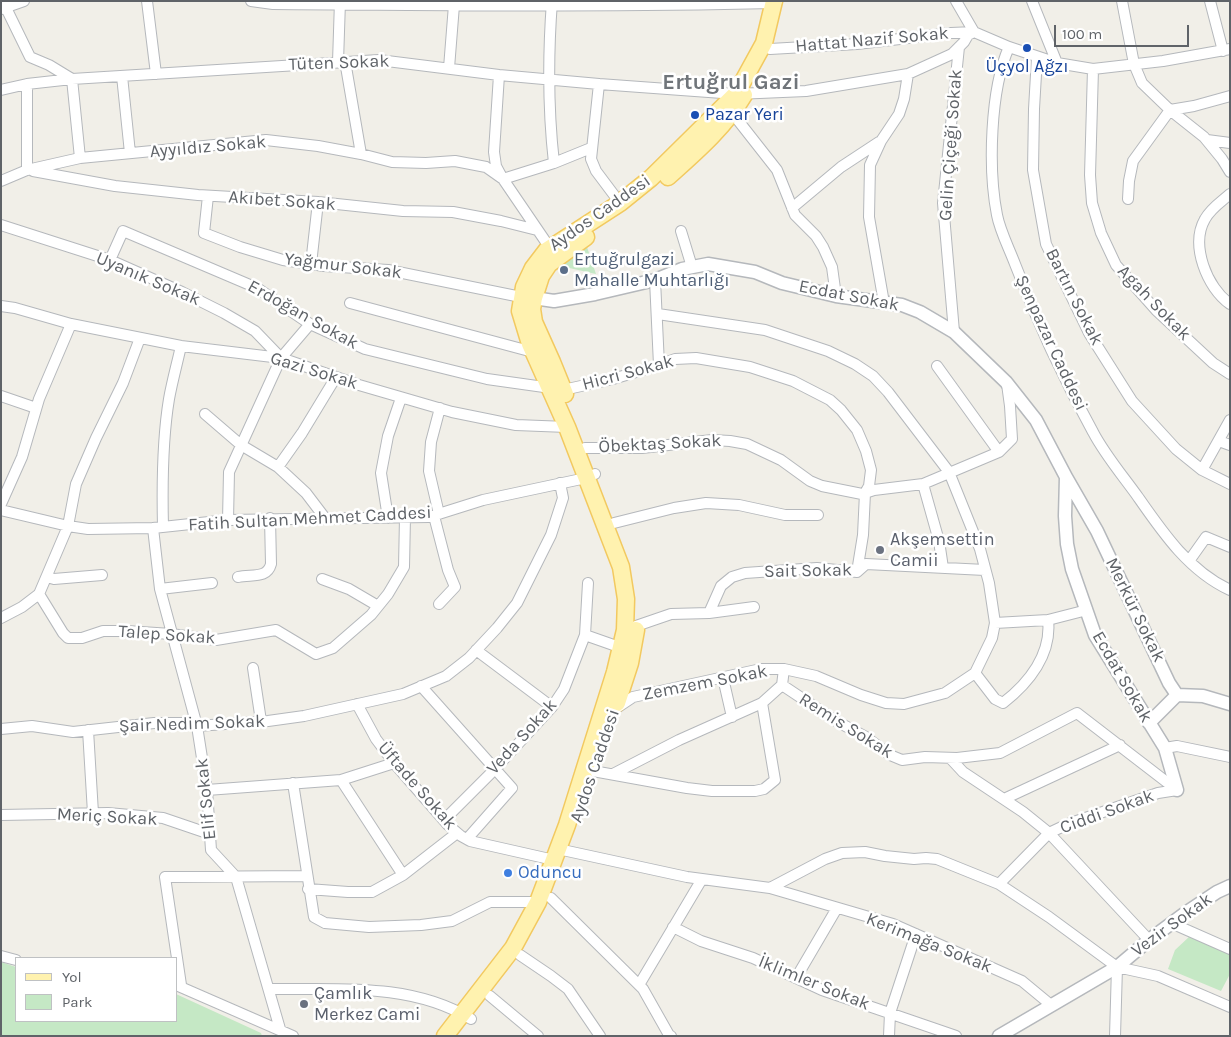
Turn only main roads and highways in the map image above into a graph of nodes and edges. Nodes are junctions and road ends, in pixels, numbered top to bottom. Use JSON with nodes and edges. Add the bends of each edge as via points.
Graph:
{"nodes":[{"id":1,"x":777,"y":2,"type":"edge"},
{"id":2,"x":741,"y":94,"type":"junction"},
{"id":3,"x":528,"y":297,"type":"junction"},
{"id":4,"x":557,"y":389,"type":"junction"},
{"id":5,"x":591,"y":476,"type":"junction"},
{"id":6,"x":560,"y":854,"type":"junction"},
{"id":7,"x":544,"y":900,"type":"junction"},
{"id":8,"x":467,"y":1016,"type":"junction"},
{"id":9,"x":445,"y":1036,"type":"edge"},
{"id":10,"x":458,"y":1036,"type":"edge"}],
"edges":[{"from":1,"to":2,"type":"main road","name":"Aydos Caddesi","via":[[764,43]]},
{"from":1,"to":2,"type":"main road","name":"Aydos Caddesi","via":[[770,49]]},
{"from":2,"to":3,"type":"main road","name":"Aydos Caddesi","via":[[733,114],[693,154],[643,199],[549,264]]},
{"from":2,"to":3,"type":"main road","name":"Aydos Caddesi","via":[[651,178],[550,248],[533,268]]},
{"from":3,"to":4,"type":"main road","name":"Aydos Caddesi","via":[[534,322],[552,362]]},
{"from":3,"to":4,"type":"main road","name":"Aydos Caddesi","via":[[520,311],[523,325],[533,352]]},
{"from":4,"to":5,"type":"main road","name":"Aydos Caddesi","via":[[567,427]]},
{"from":4,"to":5,"type":"main road","name":"Aydos Caddesi","via":[[585,448]]},
{"from":5,"to":6,"type":"main road","name":"Aydos Caddesi","via":[[623,574],[626,620],[622,648]]},
{"from":5,"to":6,"type":"main road","name":"Aydos Caddesi","via":[[629,560],[634,581],[636,626],[630,663]]},
{"from":6,"to":7,"type":"main road","name":"Aydos Caddesi"},
{"from":7,"to":8,"type":"main road","name":"Aydos Caddesi"},
{"from":7,"to":8,"type":"main road","name":"Aydos Caddesi","via":[[531,938],[520,955],[490,996]]},
{"from":8,"to":9,"type":"main road","name":"Aydos Caddesi"},
{"from":8,"to":10,"type":"main road","name":"Aydos Caddesi"}]}
